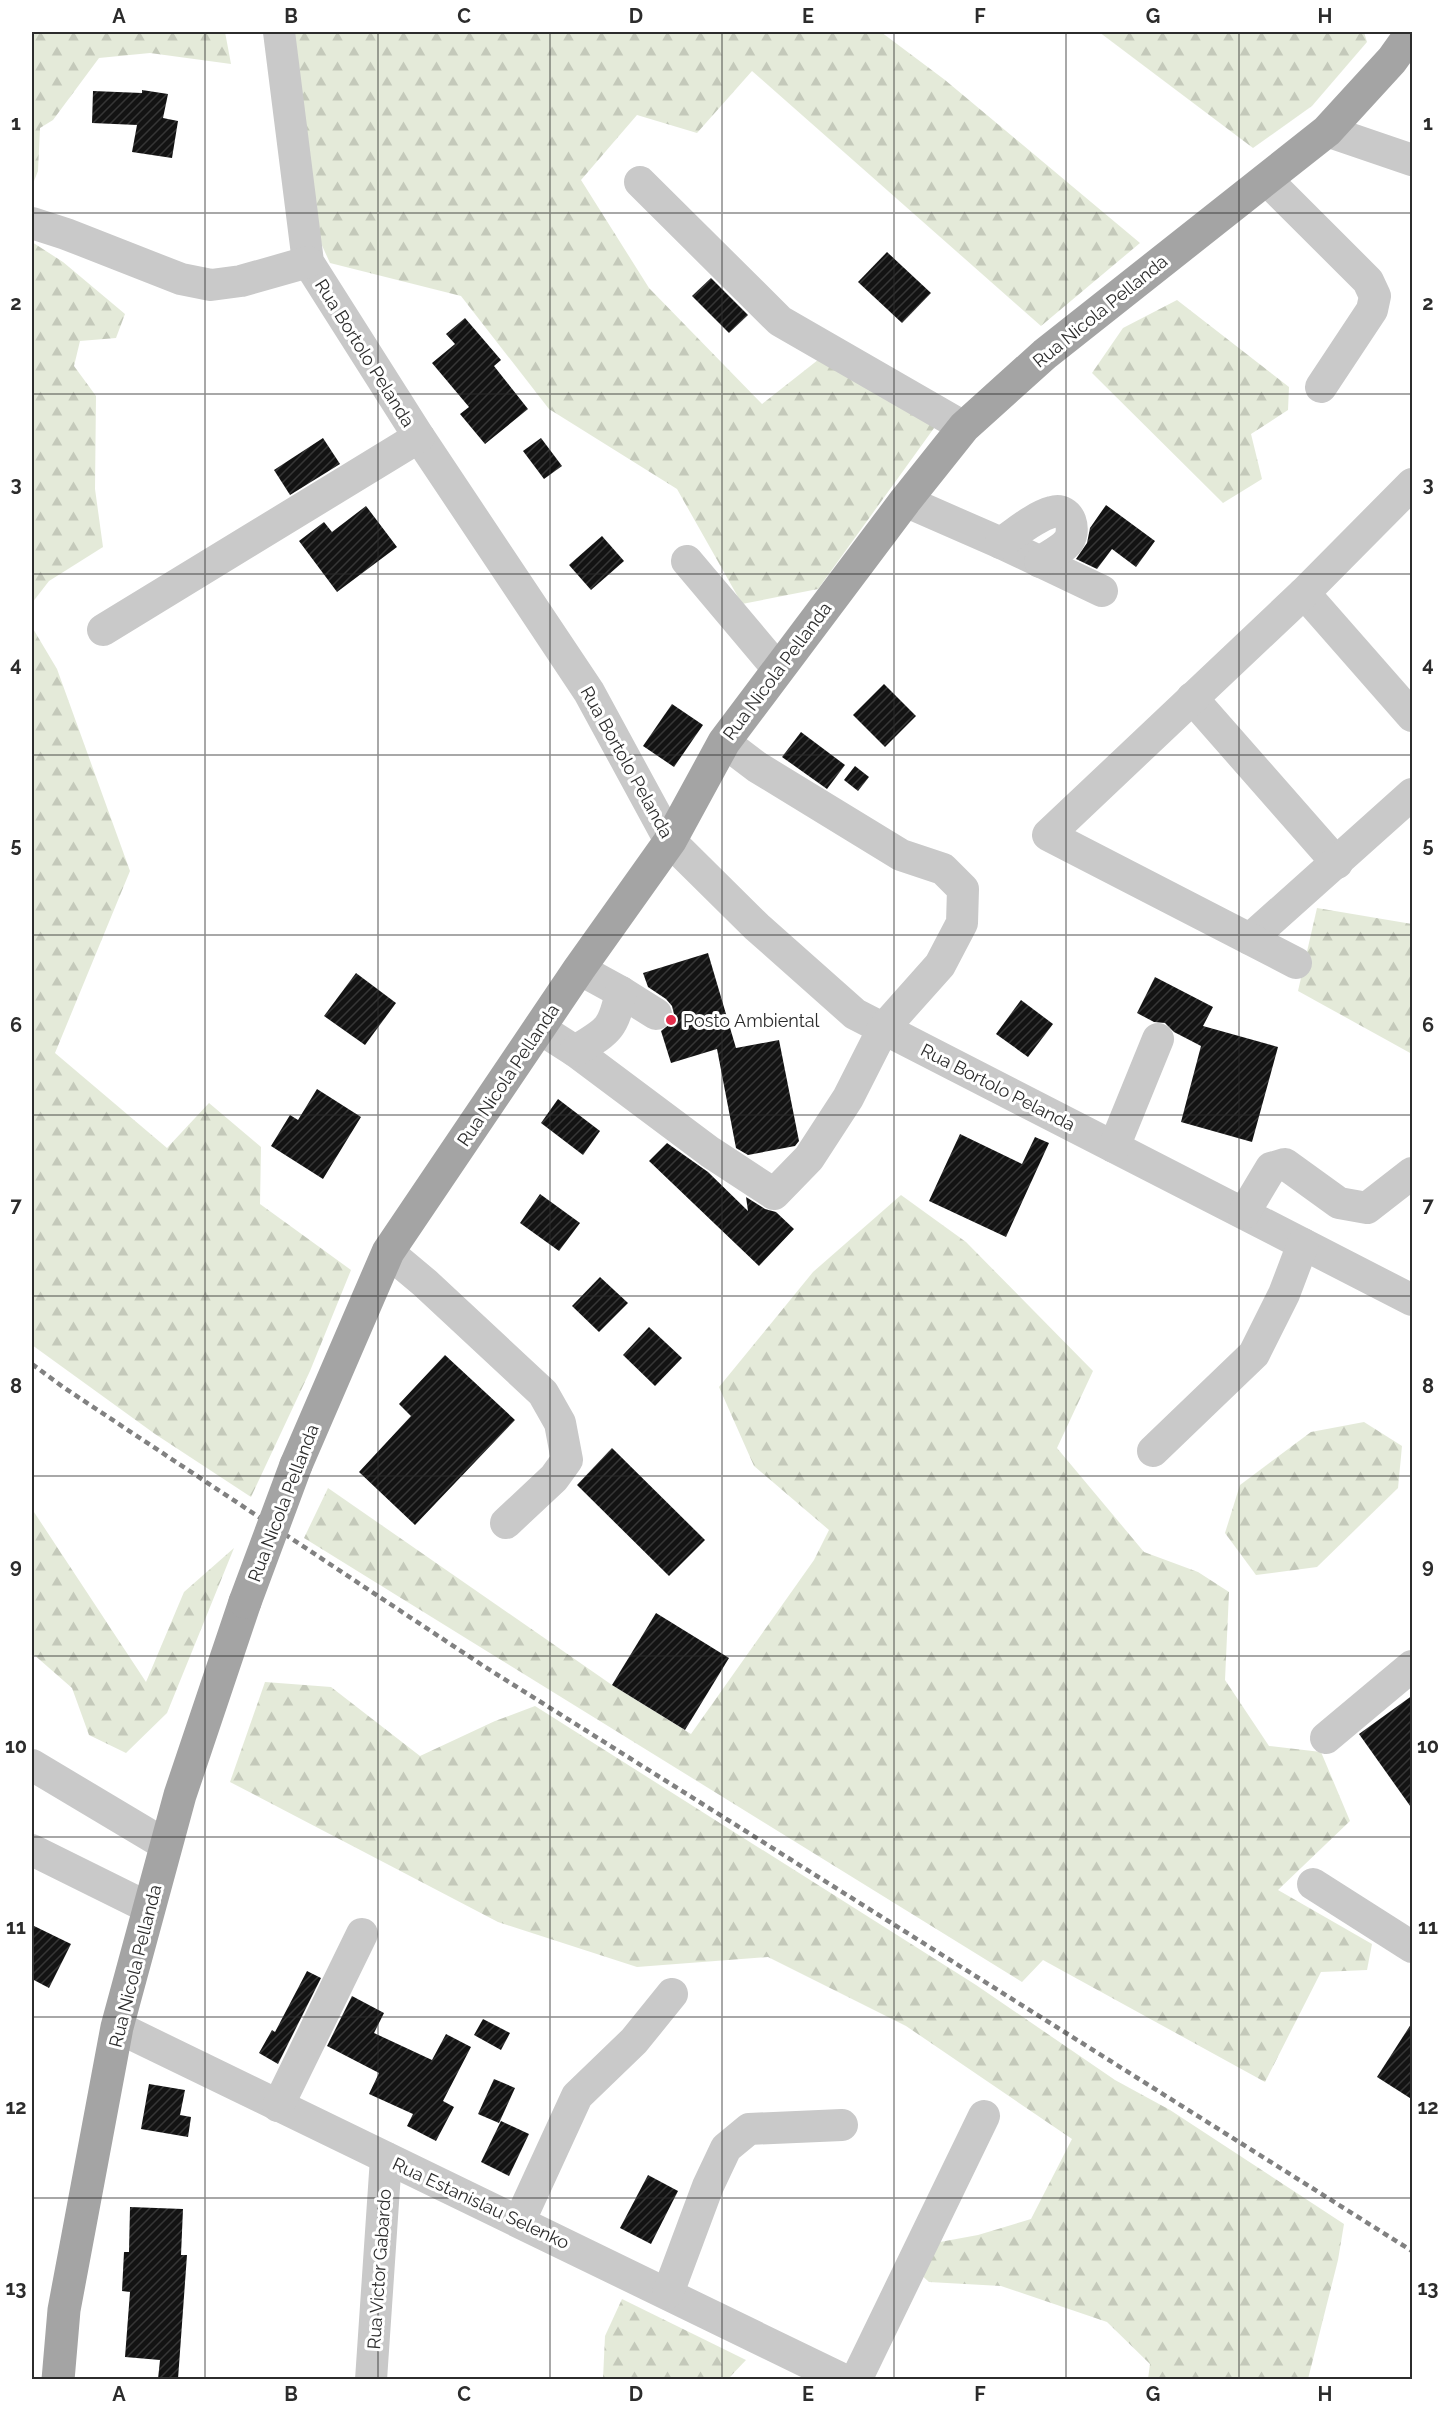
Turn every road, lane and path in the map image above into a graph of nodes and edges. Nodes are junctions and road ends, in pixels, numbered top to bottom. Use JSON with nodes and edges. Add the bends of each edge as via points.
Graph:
{"nodes":[{"id":1,"x":279,"y":32,"type":"edge"},
{"id":2,"x":1412,"y":32,"type":"edge"},
{"id":3,"x":1327,"y":131,"type":"junction"},
{"id":4,"x":1413,"y":160,"type":"edge"},
{"id":5,"x":1266,"y":179,"type":"junction"},
{"id":6,"x":640,"y":182,"type":"dead end"},
{"id":7,"x":32,"y":223,"type":"edge"},
{"id":8,"x":308,"y":262,"type":"junction"},
{"id":9,"x":1321,"y":387,"type":"dead end"},
{"id":10,"x":964,"y":427,"type":"junction"},
{"id":11,"x":419,"y":437,"type":"junction"},
{"id":12,"x":1413,"y":484,"type":"edge"},
{"id":13,"x":905,"y":501,"type":"junction"},
{"id":14,"x":1000,"y":543,"type":"junction"},
{"id":15,"x":687,"y":561,"type":"dead end"},
{"id":16,"x":1040,"y":562,"type":"junction"},
{"id":17,"x":1102,"y":591,"type":"dead end"},
{"id":18,"x":1304,"y":593,"type":"junction"},
{"id":19,"x":103,"y":630,"type":"dead end"},
{"id":20,"x":778,"y":669,"type":"junction"},
{"id":21,"x":1192,"y":698,"type":"junction"},
{"id":22,"x":1413,"y":716,"type":"edge"},
{"id":23,"x":724,"y":742,"type":"junction"},
{"id":24,"x":1413,"y":795,"type":"edge"},
{"id":25,"x":670,"y":841,"type":"junction"},
{"id":26,"x":1337,"y":863,"type":"junction"},
{"id":27,"x":1250,"y":939,"type":"junction"},
{"id":28,"x":1296,"y":963,"type":"dead end"},
{"id":29,"x":579,"y":969,"type":"junction"},
{"id":30,"x":621,"y":992,"type":"junction"},
{"id":31,"x":656,"y":1014,"type":"dead end"},
{"id":32,"x":539,"y":1028,"type":"junction"},
{"id":33,"x":883,"y":1029,"type":"junction"},
{"id":34,"x":1158,"y":1039,"type":"dead end"},
{"id":35,"x":575,"y":1051,"type":"junction"},
{"id":36,"x":1114,"y":1147,"type":"junction"},
{"id":37,"x":1413,"y":1173,"type":"edge"},
{"id":38,"x":1244,"y":1213,"type":"junction"},
{"id":39,"x":1303,"y":1244,"type":"junction"},
{"id":40,"x":388,"y":1252,"type":"junction"},
{"id":41,"x":1413,"y":1300,"type":"edge"},
{"id":42,"x":1153,"y":1450,"type":"dead end"},
{"id":43,"x":506,"y":1523,"type":"dead end"},
{"id":44,"x":1413,"y":1666,"type":"edge"},
{"id":45,"x":1326,"y":1738,"type":"dead end"},
{"id":46,"x":32,"y":1765,"type":"edge"},
{"id":47,"x":166,"y":1845,"type":"junction"},
{"id":48,"x":32,"y":1850,"type":"edge"},
{"id":49,"x":1313,"y":1884,"type":"dead end"},
{"id":50,"x":150,"y":1908,"type":"junction"},
{"id":51,"x":362,"y":1934,"type":"dead end"},
{"id":52,"x":1413,"y":1947,"type":"edge"},
{"id":53,"x":672,"y":1994,"type":"dead end"},
{"id":54,"x":117,"y":2027,"type":"junction"},
{"id":55,"x":278,"y":2106,"type":"junction"},
{"id":56,"x":984,"y":2116,"type":"dead end"},
{"id":57,"x":842,"y":2125,"type":"dead end"},
{"id":58,"x":386,"y":2158,"type":"junction"},
{"id":59,"x":520,"y":2220,"type":"junction"},
{"id":60,"x":668,"y":2293,"type":"junction"},
{"id":61,"x":58,"y":2379,"type":"edge"},
{"id":62,"x":371,"y":2379,"type":"edge"},
{"id":63,"x":844,"y":2379,"type":"edge"},
{"id":64,"x":856,"y":2379,"type":"edge"}],
"edges":[{"from":1,"to":8,"type":"street","name":"Rua Bortolo Pelanda"},
{"from":2,"to":3,"type":"main road","name":"Rua Nicola Pellanda","via":[[1392,60]]},
{"from":3,"to":4,"type":"street"},
{"from":3,"to":5,"type":"main road","name":"Rua Nicola Pellanda"},
{"from":5,"to":9,"type":"street","via":[[1368,281],[1375,296],[1372,310]]},
{"from":5,"to":10,"type":"main road","name":"Rua Nicola Pellanda","via":[[1045,354]]},
{"from":6,"to":10,"type":"street","via":[[780,321]]},
{"from":7,"to":8,"type":"street","via":[[181,279],[211,285],[241,281]]},
{"from":8,"to":11,"type":"street","name":"Rua Bortolo Pelanda"},
{"from":10,"to":13,"type":"main road","name":"Rua Nicola Pellanda"},
{"from":11,"to":19,"type":"street"},
{"from":11,"to":25,"type":"street","name":"Rua Bortolo Pelanda","via":[[589,692]]},
{"from":12,"to":18,"type":"street"},
{"from":13,"to":14,"type":"street"},
{"from":13,"to":20,"type":"main road","name":"Rua Nicola Pellanda"},
{"from":14,"to":16,"type":"street"},
{"from":14,"to":16,"type":"street","via":[[1052,512],[1063,512],[1072,526],[1070,538]]},
{"from":15,"to":20,"type":"street"},
{"from":16,"to":17,"type":"street"},
{"from":18,"to":21,"type":"street"},
{"from":18,"to":22,"type":"street"},
{"from":20,"to":23,"type":"main road","name":"Rua Nicola Pellanda"},
{"from":21,"to":26,"type":"street"},
{"from":21,"to":27,"type":"street","via":[[1048,835]]},
{"from":23,"to":25,"type":"main road","name":"Rua Nicola Pellanda"},
{"from":23,"to":33,"type":"street","via":[[757,767],[901,855],[943,869],[963,889],[963,923],[940,965]]},
{"from":24,"to":26,"type":"street"},
{"from":25,"to":29,"type":"main road","name":"Rua Nicola Pellanda"},
{"from":25,"to":33,"type":"street","name":"Rua Bortolo Pelanda","via":[[822,985],[855,1014]]},
{"from":26,"to":27,"type":"street"},
{"from":27,"to":28,"type":"street"},
{"from":29,"to":30,"type":"street"},
{"from":29,"to":32,"type":"main road","name":"Rua Nicola Pellanda"},
{"from":30,"to":31,"type":"street"},
{"from":30,"to":35,"type":"street","via":[[616,1017],[606,1032]]},
{"from":32,"to":35,"type":"street"},
{"from":32,"to":40,"type":"main road","name":"Rua Nicola Pellanda"},
{"from":33,"to":35,"type":"street","via":[[848,1098],[814,1150],[774,1194],[710,1152]]},
{"from":33,"to":36,"type":"street","name":"Rua Bortolo Pelanda"},
{"from":34,"to":36,"type":"street"},
{"from":36,"to":38,"type":"street","name":"Rua Bortolo Pelanda"},
{"from":37,"to":38,"type":"street","via":[[1367,1208],[1339,1203],[1285,1164],[1271,1168]]},
{"from":38,"to":39,"type":"street","name":"Rua Bortolo Pelanda"},
{"from":39,"to":41,"type":"street","name":"Rua Bortolo Pelanda"},
{"from":39,"to":42,"type":"street","via":[[1254,1354]]},
{"from":40,"to":43,"type":"street","via":[[543,1393],[560,1423],[567,1460],[554,1478]]},
{"from":40,"to":47,"type":"main road","name":"Rua Nicola Pellanda","bridge":true,"via":[[296,1465],[245,1602]]},
{"from":44,"to":45,"type":"street"},
{"from":46,"to":47,"type":"street"},
{"from":47,"to":50,"type":"main road","name":"Rua Nicola Pellanda"},
{"from":48,"to":50,"type":"street"},
{"from":49,"to":52,"type":"street"},
{"from":50,"to":54,"type":"main road","name":"Rua Nicola Pellanda"},
{"from":51,"to":55,"type":"street"},
{"from":53,"to":59,"type":"street","via":[[634,2041],[577,2096]]},
{"from":54,"to":55,"type":"street","name":"Rua Estanislau Selenko"},
{"from":54,"to":61,"type":"main road","name":"Rua Nicola Pellanda","via":[[64,2310]]},
{"from":55,"to":58,"type":"street","name":"Rua Estanislau Selenko"},
{"from":56,"to":64,"type":"street"},
{"from":57,"to":60,"type":"street","via":[[749,2129],[726,2148]]},
{"from":58,"to":59,"type":"street","name":"Rua Estanislau Selenko"},
{"from":58,"to":62,"type":"street","name":"Rua Victor Gabardo"},
{"from":59,"to":60,"type":"street","name":"Rua Estanislau Selenko"},
{"from":60,"to":63,"type":"street","name":"Rua Estanislau Selenko"}]}
